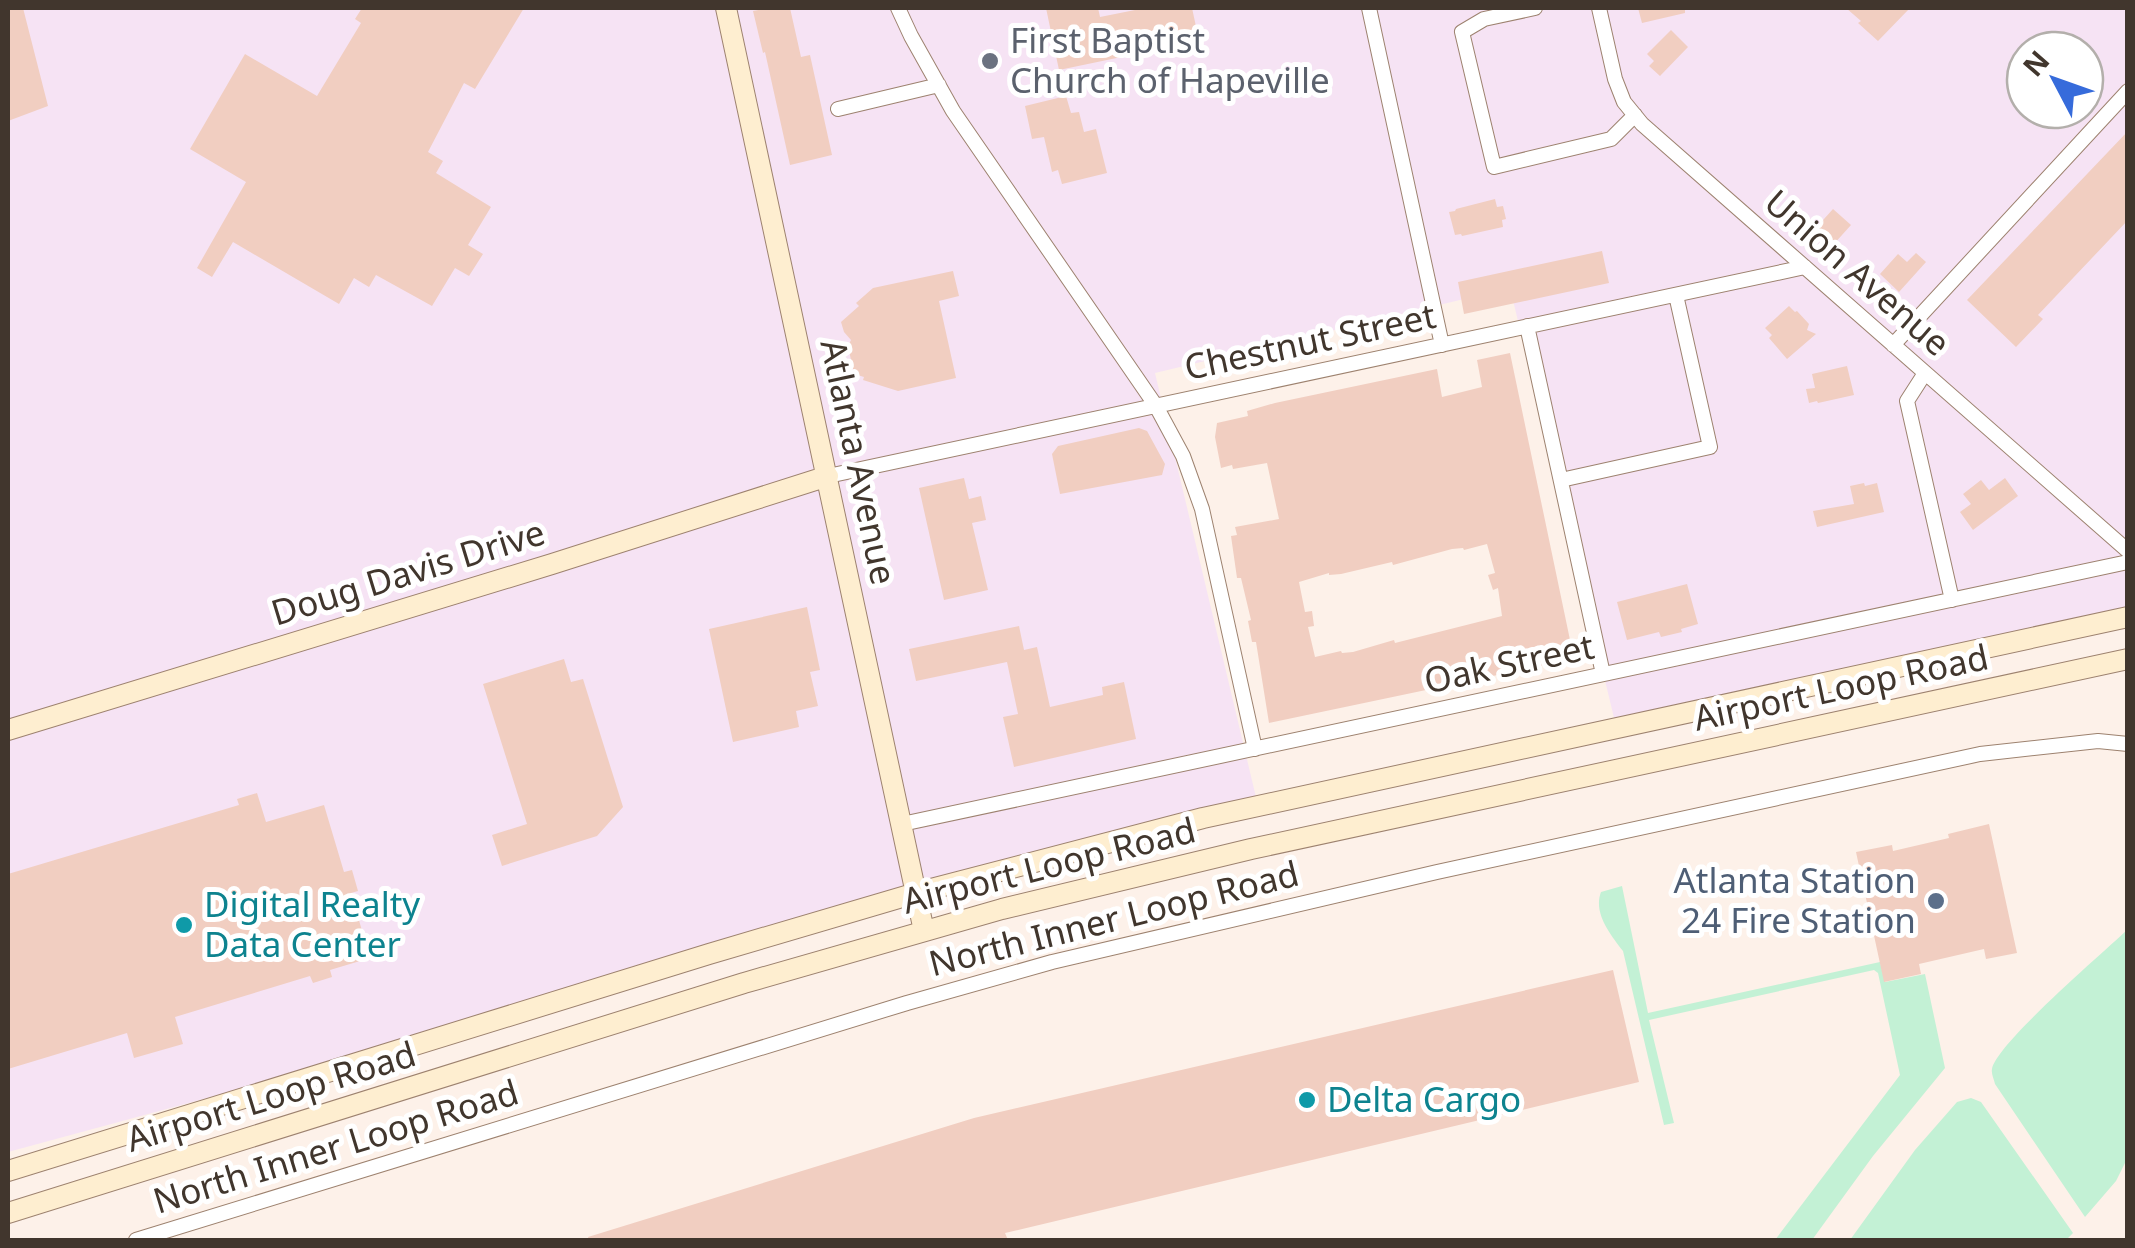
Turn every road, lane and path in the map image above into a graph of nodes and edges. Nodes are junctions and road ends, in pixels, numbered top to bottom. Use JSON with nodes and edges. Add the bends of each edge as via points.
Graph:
{"nodes":[{"id":1,"x":726,"y":8,"type":"edge"},
{"id":2,"x":898,"y":8,"type":"edge"},
{"id":3,"x":1369,"y":8,"type":"edge"},
{"id":4,"x":1534,"y":8,"type":"edge"},
{"id":5,"x":1599,"y":8,"type":"edge"},
{"id":6,"x":938,"y":85,"type":"junction"},
{"id":7,"x":2128,"y":91,"type":"edge"},
{"id":8,"x":838,"y":109,"type":"dead end"},
{"id":9,"x":1634,"y":115,"type":"junction"},
{"id":10,"x":1805,"y":267,"type":"junction"},
{"id":11,"x":1676,"y":294,"type":"junction"},
{"id":12,"x":1528,"y":326,"type":"junction"},
{"id":13,"x":1442,"y":345,"type":"junction"},
{"id":14,"x":1894,"y":345,"type":"junction"},
{"id":15,"x":1925,"y":373,"type":"junction"},
{"id":16,"x":1156,"y":406,"type":"junction"},
{"id":17,"x":828,"y":476,"type":"junction"},
{"id":18,"x":1561,"y":480,"type":"junction"},
{"id":19,"x":2128,"y":551,"type":"edge"},
{"id":20,"x":2128,"y":562,"type":"edge"},
{"id":21,"x":1952,"y":600,"type":"junction"},
{"id":22,"x":2128,"y":618,"type":"edge"},
{"id":23,"x":2128,"y":660,"type":"edge"},
{"id":24,"x":1603,"y":674,"type":"junction"},
{"id":25,"x":8,"y":730,"type":"edge"},
{"id":26,"x":2128,"y":744,"type":"edge"},
{"id":27,"x":1255,"y":749,"type":"junction"},
{"id":28,"x":902,"y":824,"type":"junction"},
{"id":29,"x":916,"y":893,"type":"junction"},
{"id":30,"x":924,"y":931,"type":"junction"},
{"id":31,"x":8,"y":1171,"type":"edge"},
{"id":32,"x":8,"y":1214,"type":"edge"},
{"id":33,"x":136,"y":1240,"type":"edge"}],
"edges":[{"from":1,"to":17,"type":"main road","name":"Atlanta Avenue"},
{"from":2,"to":6,"type":"street"},
{"from":3,"to":13,"type":"street"},
{"from":4,"to":9,"type":"street","via":[[1484,19],[1462,32],[1494,167],[1612,139]]},
{"from":5,"to":9,"type":"street","name":"Union Avenue","via":[[1615,79]]},
{"from":6,"to":8,"type":"street"},
{"from":6,"to":16,"type":"street"},
{"from":7,"to":14,"type":"street"},
{"from":9,"to":10,"type":"street","name":"Union Avenue"},
{"from":10,"to":11,"type":"street","name":"Chestnut Street"},
{"from":10,"to":14,"type":"street","name":"Union Avenue"},
{"from":11,"to":12,"type":"street","name":"Chestnut Street"},
{"from":11,"to":18,"type":"street","via":[[1710,446]]},
{"from":12,"to":13,"type":"street","name":"Chestnut Street"},
{"from":12,"to":18,"type":"street"},
{"from":13,"to":16,"type":"street","name":"Chestnut Street"},
{"from":14,"to":15,"type":"street","name":"Union Avenue"},
{"from":15,"to":19,"type":"street","name":"Union Avenue"},
{"from":15,"to":21,"type":"street","via":[[1907,400]]},
{"from":16,"to":17,"type":"street","name":"Chestnut Street"},
{"from":16,"to":27,"type":"street","via":[[1202,508]]},
{"from":17,"to":25,"type":"main road","name":"Doug Davis Drive"},
{"from":17,"to":28,"type":"main road","name":"Atlanta Avenue"},
{"from":18,"to":24,"type":"street"},
{"from":20,"to":21,"type":"street","name":"Oak Street"},
{"from":21,"to":24,"type":"street","name":"Oak Street"},
{"from":22,"to":29,"type":"main road","name":"Airport Loop Road","via":[[1203,818]]},
{"from":23,"to":30,"type":"main road","name":"Airport Loop Road","via":[[1250,848]]},
{"from":24,"to":27,"type":"street","name":"Oak Street"},
{"from":26,"to":33,"type":"street","name":"North Inner Loop Road","via":[[2098,741],[1980,754],[1052,962]]},
{"from":27,"to":28,"type":"street","name":"Oak Street"},
{"from":28,"to":29,"type":"main road","name":"Atlanta Avenue"},
{"from":29,"to":30,"type":"main road","name":"Atlanta Avenue"},
{"from":29,"to":31,"type":"main road","name":"Airport Loop Road"},
{"from":30,"to":32,"type":"main road","name":"Airport Loop Road"}]}
